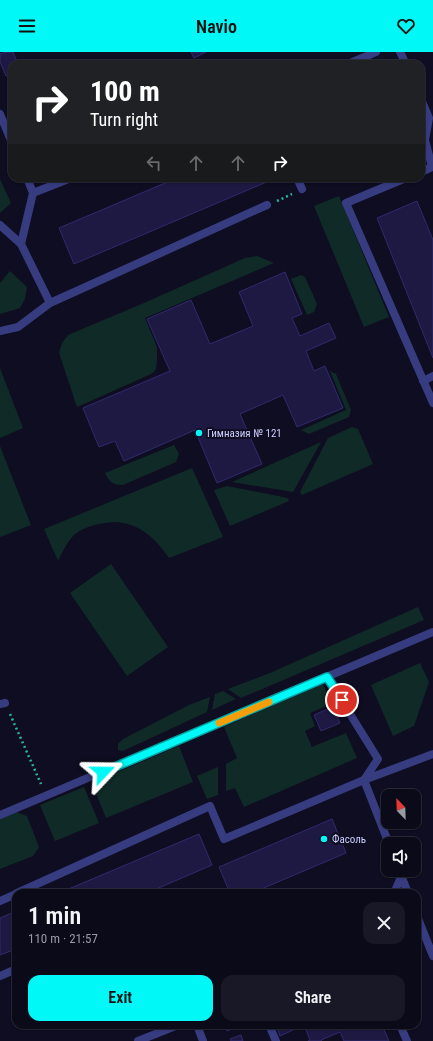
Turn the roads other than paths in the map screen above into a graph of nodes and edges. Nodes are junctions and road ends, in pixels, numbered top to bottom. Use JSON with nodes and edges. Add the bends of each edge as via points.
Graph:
{"nodes":[{"id":1,"x":376,"y":52,"type":"edge"},
{"id":2,"x":357,"y":60,"type":"edge"},
{"id":3,"x":425,"y":108,"type":"edge"},
{"id":4,"x":0,"y":114,"type":"edge"},
{"id":5,"x":8,"y":133,"type":"edge"},
{"id":6,"x":425,"y":140,"type":"edge"},
{"id":7,"x":425,"y":140,"type":"edge"},
{"id":8,"x":433,"y":168,"type":"edge"},
{"id":9,"x":29,"y":182,"type":"edge"},
{"id":10,"x":61,"y":182,"type":"edge"},
{"id":11,"x":299,"y":182,"type":"edge"},
{"id":12,"x":396,"y":182,"type":"edge"},
{"id":13,"x":302,"y":189,"type":"road end"},
{"id":14,"x":33,"y":193,"type":"junction"},
{"id":15,"x":267,"y":205,"type":"road end"},
{"id":16,"x":0,"y":226,"type":"edge"},
{"id":17,"x":21,"y":244,"type":"junction"},
{"id":18,"x":50,"y":303,"type":"junction"},
{"id":19,"x":0,"y":331,"type":"edge"},
{"id":20,"x":433,"y":376,"type":"edge"},
{"id":21,"x":423,"y":381,"type":"junction"},
{"id":22,"x":433,"y":403,"type":"edge"},
{"id":23,"x":433,"y":632,"type":"edge"},
{"id":24,"x":327,"y":677,"type":"junction"},
{"id":25,"x":433,"y":754,"type":"edge"},
{"id":26,"x":364,"y":780,"type":"junction"},
{"id":27,"x":0,"y":815,"type":"edge"},
{"id":28,"x":386,"y":837,"type":"edge"},
{"id":29,"x":399,"y":877,"type":"edge"},
{"id":30,"x":402,"y":877,"type":"edge"},
{"id":31,"x":26,"y":889,"type":"edge"},
{"id":32,"x":395,"y":889,"type":"edge"},
{"id":33,"x":406,"y":889,"type":"edge"},
{"id":34,"x":12,"y":895,"type":"edge"},
{"id":35,"x":0,"y":901,"type":"edge"},
{"id":36,"x":421,"y":926,"type":"edge"},
{"id":37,"x":433,"y":956,"type":"edge"},
{"id":38,"x":12,"y":971,"type":"edge"},
{"id":39,"x":0,"y":976,"type":"edge"},
{"id":40,"x":168,"y":1029,"type":"edge"},
{"id":41,"x":198,"y":1029,"type":"edge"},
{"id":42,"x":271,"y":1029,"type":"edge"},
{"id":43,"x":402,"y":1029,"type":"edge"},
{"id":44,"x":138,"y":1041,"type":"edge"},
{"id":45,"x":203,"y":1041,"type":"edge"},
{"id":46,"x":276,"y":1041,"type":"edge"},
{"id":47,"x":406,"y":1041,"type":"edge"}],
"edges":[{"from":1,"to":2,"type":"lane"},
{"from":3,"to":7,"type":"lane","via":[[429,118]]},
{"from":4,"to":5,"type":"lane"},
{"from":6,"to":8,"type":"lane"},
{"from":9,"to":14,"type":"lane"},
{"from":10,"to":14,"type":"lane"},
{"from":11,"to":13,"type":"lane"},
{"from":12,"to":21,"type":"lane","via":[[346,203]]},
{"from":14,"to":17,"type":"lane"},
{"from":15,"to":18,"type":"lane"},
{"from":16,"to":17,"type":"lane"},
{"from":17,"to":18,"type":"lane"},
{"from":18,"to":19,"type":"lane","via":[[18,327]]},
{"from":20,"to":21,"type":"lane"},
{"from":21,"to":22,"type":"lane"},
{"from":23,"to":24,"type":"lane"},
{"from":24,"to":26,"type":"lane","via":[[378,759]]},
{"from":24,"to":27,"type":"lane"},
{"from":25,"to":26,"type":"lane"},
{"from":26,"to":28,"type":"lane"},
{"from":26,"to":31,"type":"lane","via":[[224,839],[210,806]]},
{"from":29,"to":32,"type":"lane"},
{"from":30,"to":33,"type":"lane"},
{"from":34,"to":35,"type":"lane"},
{"from":36,"to":37,"type":"lane"},
{"from":38,"to":39,"type":"lane"},
{"from":40,"to":44,"type":"lane"},
{"from":41,"to":45,"type":"lane"},
{"from":42,"to":46,"type":"lane"},
{"from":43,"to":47,"type":"lane"}]}
